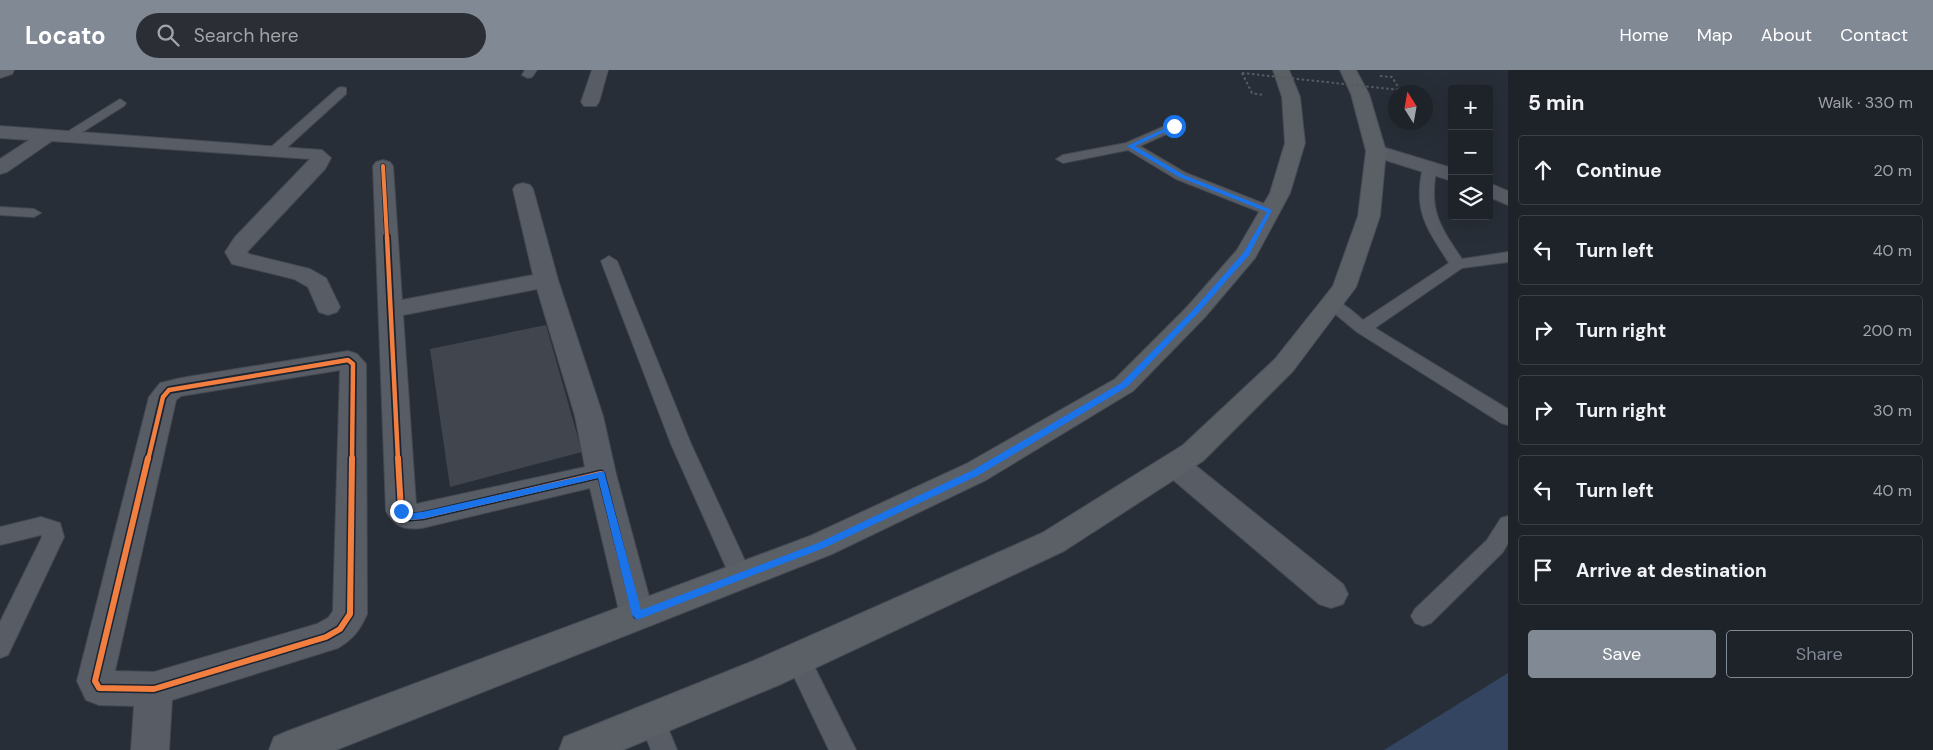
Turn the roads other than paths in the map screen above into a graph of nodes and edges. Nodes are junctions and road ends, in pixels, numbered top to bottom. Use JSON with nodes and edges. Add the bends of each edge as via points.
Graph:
{"nodes":[{"id":1,"x":6,"y":70,"type":"edge"},
{"id":2,"x":600,"y":70,"type":"edge"},
{"id":3,"x":1281,"y":70,"type":"edge"},
{"id":4,"x":1348,"y":70,"type":"edge"},
{"id":5,"x":0,"y":73,"type":"edge"},
{"id":6,"x":342,"y":91,"type":"dead end"},
{"id":7,"x":590,"y":102,"type":"dead end"},
{"id":8,"x":120,"y":103,"type":"dead end"},
{"id":9,"x":1174,"y":126,"type":"dead end"},
{"id":10,"x":0,"y":132,"type":"edge"},
{"id":11,"x":56,"y":137,"type":"junction"},
{"id":12,"x":1130,"y":146,"type":"junction"},
{"id":13,"x":1376,"y":150,"type":"junction"},
{"id":14,"x":275,"y":151,"type":"junction"},
{"id":15,"x":1063,"y":159,"type":"dead end"},
{"id":16,"x":383,"y":166,"type":"dead end"},
{"id":17,"x":1430,"y":167,"type":"junction"},
{"id":18,"x":0,"y":168,"type":"edge"},
{"id":19,"x":1448,"y":174,"type":"edge"},
{"id":20,"x":523,"y":189,"type":"dead end"},
{"id":21,"x":1493,"y":191,"type":"edge"},
{"id":22,"x":1508,"y":199,"type":"edge"},
{"id":23,"x":0,"y":211,"type":"edge"},
{"id":24,"x":1270,"y":211,"type":"junction"},
{"id":25,"x":34,"y":214,"type":"dead end"},
{"id":26,"x":1508,"y":257,"type":"edge"},
{"id":27,"x":608,"y":261,"type":"dead end"},
{"id":28,"x":1458,"y":264,"type":"junction"},
{"id":29,"x":546,"y":280,"type":"junction"},
{"id":30,"x":1331,"y":304,"type":"junction"},
{"id":31,"x":328,"y":307,"type":"dead end"},
{"id":32,"x":390,"y":310,"type":"junction"},
{"id":33,"x":1363,"y":328,"type":"junction"},
{"id":34,"x":1508,"y":418,"type":"edge"},
{"id":35,"x":1175,"y":465,"type":"junction"},
{"id":36,"x":601,"y":474,"type":"junction"},
{"id":37,"x":1508,"y":524,"type":"edge"},
{"id":38,"x":0,"y":536,"type":"edge"},
{"id":39,"x":742,"y":576,"type":"junction"},
{"id":40,"x":1331,"y":594,"type":"dead end"},
{"id":41,"x":637,"y":615,"type":"junction"},
{"id":42,"x":1423,"y":616,"type":"dead end"},
{"id":43,"x":0,"y":647,"type":"edge"},
{"id":44,"x":797,"y":658,"type":"junction"},
{"id":45,"x":154,"y":689,"type":"junction"},
{"id":46,"x":652,"y":720,"type":"junction"},
{"id":47,"x":150,"y":750,"type":"edge"},
{"id":48,"x":288,"y":750,"type":"edge"},
{"id":49,"x":578,"y":750,"type":"edge"},
{"id":50,"x":664,"y":750,"type":"edge"},
{"id":51,"x":843,"y":750,"type":"edge"}],
"edges":[{"from":1,"to":5,"type":"street"},
{"from":2,"to":7,"type":"street"},
{"from":3,"to":24,"type":"main road","via":[[1291,97],[1295,143],[1280,194]]},
{"from":4,"to":13,"type":"main road","via":[[1360,94]]},
{"from":6,"to":14,"type":"lane"},
{"from":8,"to":11,"type":"lane"},
{"from":9,"to":12,"type":"lane"},
{"from":10,"to":11,"type":"street"},
{"from":11,"to":14,"type":"street"},
{"from":11,"to":18,"type":"street"},
{"from":12,"to":15,"type":"lane"},
{"from":12,"to":24,"type":"lane","via":[[1182,176]]},
{"from":13,"to":17,"type":"street"},
{"from":13,"to":30,"type":"main road","via":[[1369,216],[1344,287]]},
{"from":14,"to":31,"type":"street","via":[[315,154],[321,158],[236,252],[240,259],[302,274],[318,283]]},
{"from":16,"to":32,"type":"street"},
{"from":17,"to":19,"type":"street"},
{"from":17,"to":28,"type":"lane","via":[[1424,188],[1426,215]]},
{"from":20,"to":29,"type":"street"},
{"from":21,"to":22,"type":"street"},
{"from":23,"to":25,"type":"lane"},
{"from":24,"to":39,"type":"main road","via":[[1247,253],[1196,312],[1124,385],[976,472],[821,545]]},
{"from":26,"to":28,"type":"lane"},
{"from":27,"to":39,"type":"lane","via":[[681,444]]},
{"from":28,"to":33,"type":"lane"},
{"from":29,"to":32,"type":"street"},
{"from":29,"to":36,"type":"street","via":[[590,416]]},
{"from":30,"to":33,"type":"lane"},
{"from":30,"to":35,"type":"main road","via":[[1284,365],[1193,453]]},
{"from":32,"to":36,"type":"street","via":[[401,511],[409,517]]},
{"from":33,"to":34,"type":"lane"},
{"from":35,"to":40,"type":"street"},
{"from":35,"to":44,"type":"main road","via":[[1052,542]]},
{"from":36,"to":41,"type":"street"},
{"from":37,"to":42,"type":"lane","via":[[1496,546]]},
{"from":38,"to":43,"type":"lane","via":[[41,526],[52,530],[54,537]]},
{"from":39,"to":41,"type":"main road"},
{"from":41,"to":48,"type":"main road"},
{"from":44,"to":46,"type":"main road"},
{"from":44,"to":51,"type":"lane"},
{"from":45,"to":45,"type":"street","via":[[326,637],[340,629],[350,614],[353,364],[348,360],[181,387],[169,390],[163,397],[95,681],[99,688]]},
{"from":45,"to":47,"type":"street"},
{"from":46,"to":49,"type":"main road"},
{"from":46,"to":50,"type":"lane"}]}
